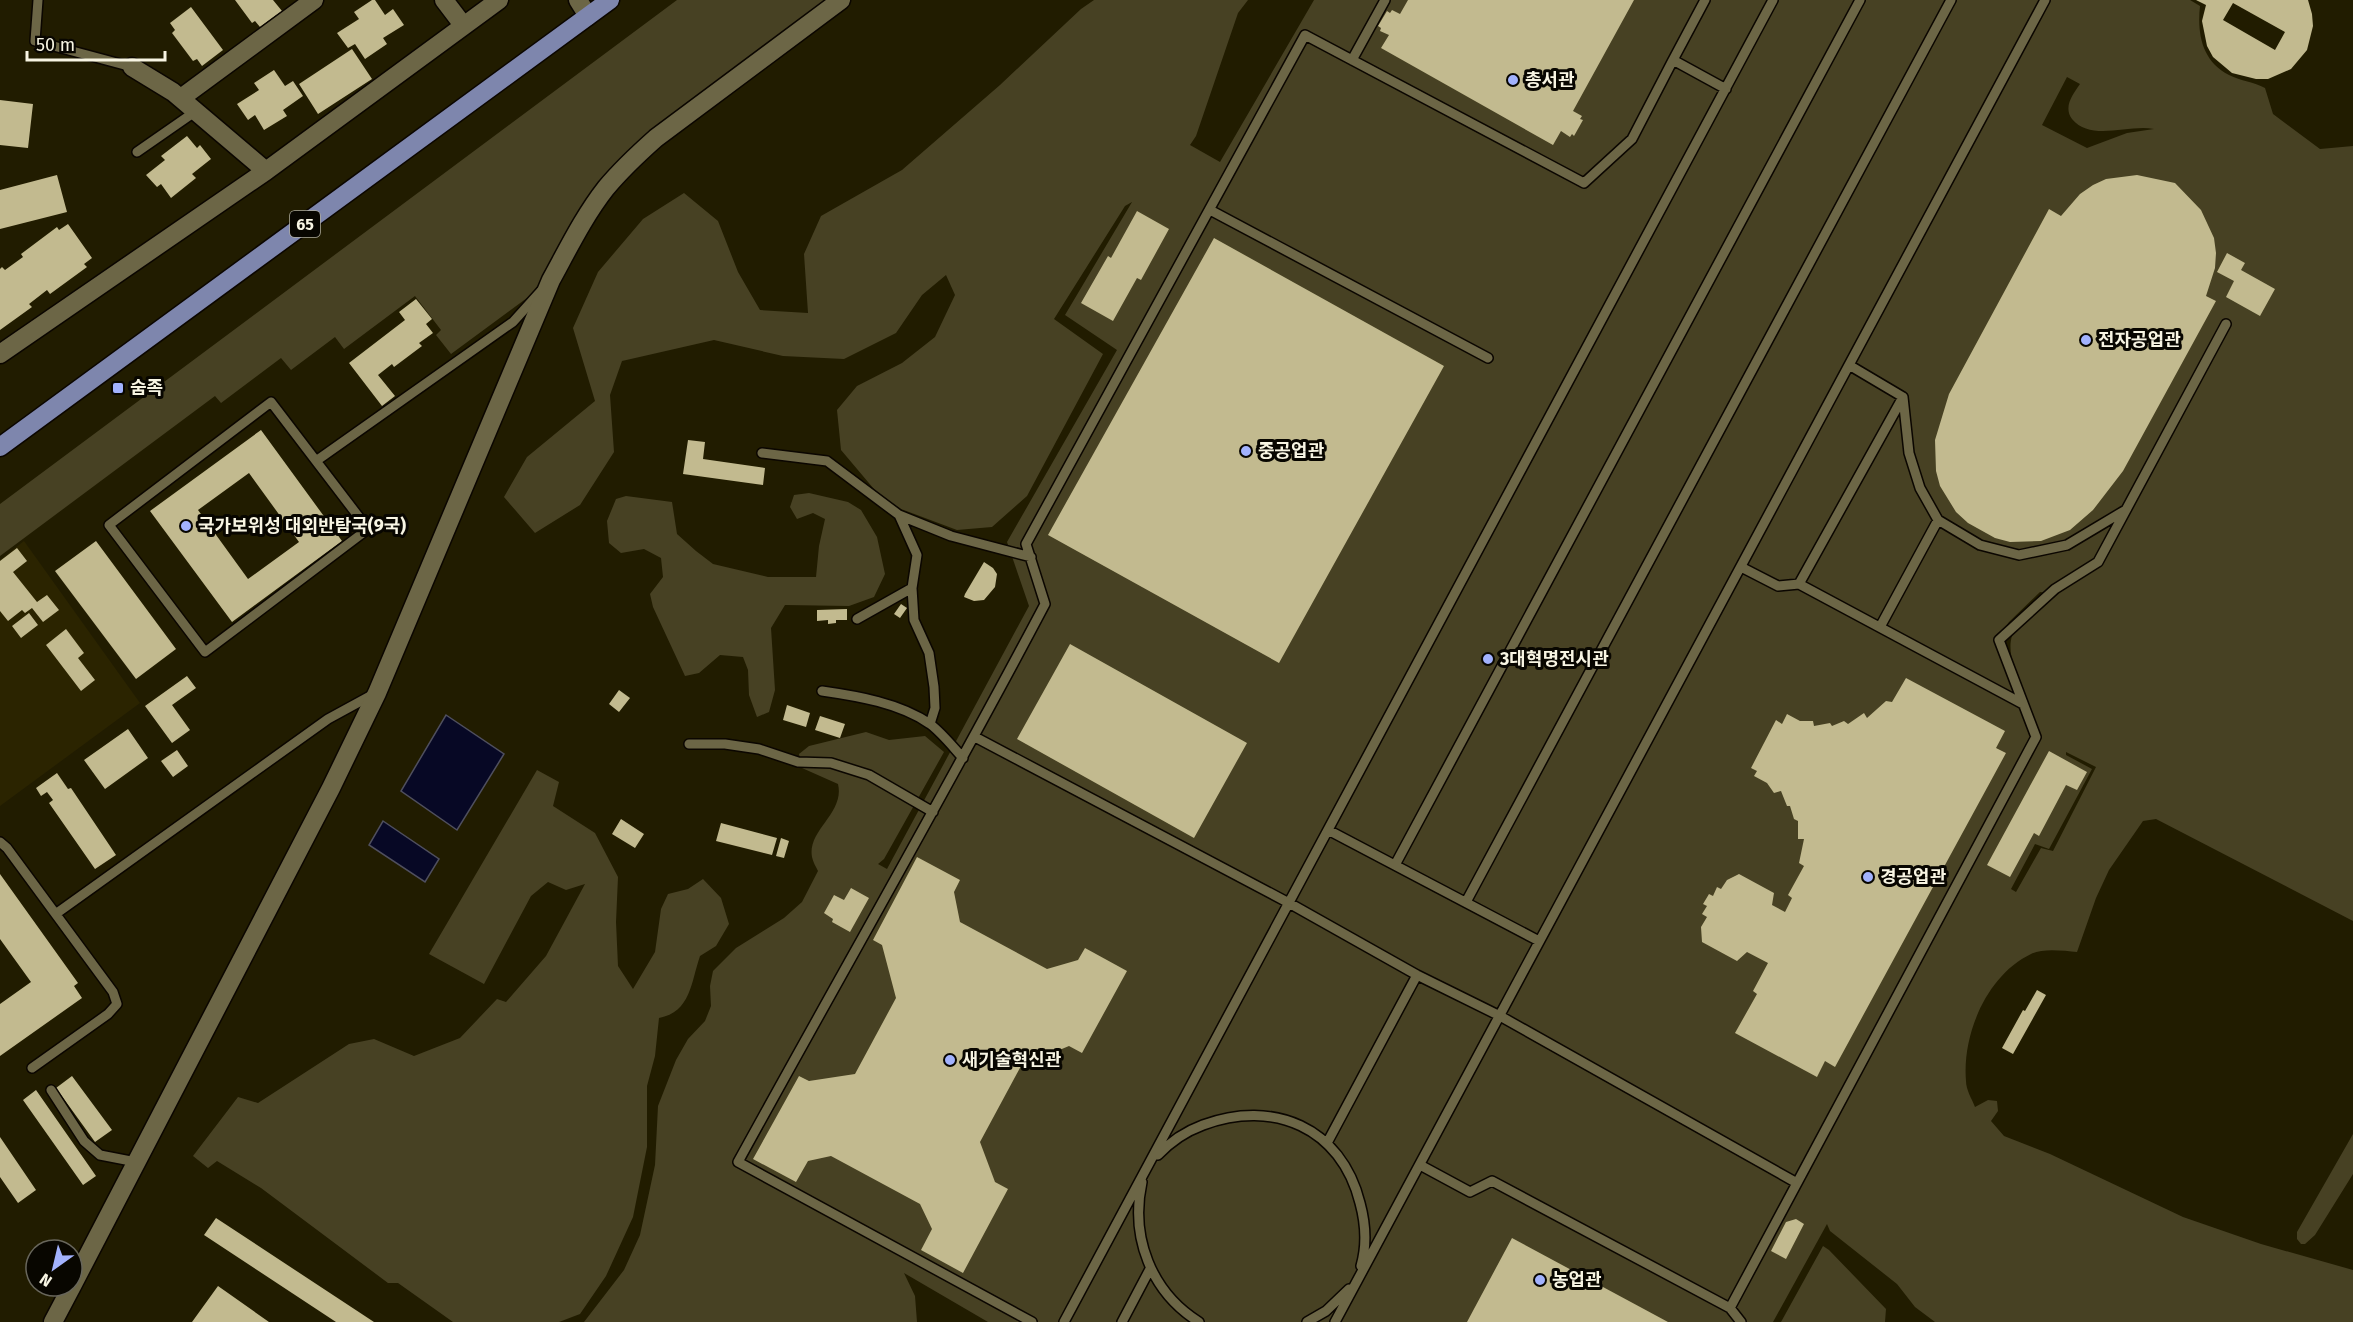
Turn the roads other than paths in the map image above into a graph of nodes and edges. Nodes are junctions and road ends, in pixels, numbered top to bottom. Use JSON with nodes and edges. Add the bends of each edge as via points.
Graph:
{"nodes":[{"id":1,"x":38,"y":0,"type":"edge"},
{"id":2,"x":314,"y":0,"type":"edge"},
{"id":3,"x":444,"y":0,"type":"edge"},
{"id":4,"x":499,"y":0,"type":"edge"},
{"id":5,"x":578,"y":0,"type":"edge"},
{"id":6,"x":610,"y":0,"type":"edge"},
{"id":7,"x":841,"y":0,"type":"edge"},
{"id":8,"x":1385,"y":0,"type":"edge"},
{"id":9,"x":1705,"y":0,"type":"edge"},
{"id":10,"x":1773,"y":0,"type":"edge"},
{"id":11,"x":1860,"y":0,"type":"edge"},
{"id":12,"x":1951,"y":0,"type":"edge"},
{"id":13,"x":2045,"y":0,"type":"edge"},
{"id":14,"x":588,"y":16,"type":"junction"},
{"id":15,"x":463,"y":26,"type":"junction"},
{"id":16,"x":1352,"y":60,"type":"junction"},
{"id":17,"x":1673,"y":60,"type":"junction"},
{"id":18,"x":132,"y":67,"type":"joint"},
{"id":19,"x":1726,"y":89,"type":"junction"},
{"id":20,"x":181,"y":98,"type":"junction"},
{"id":21,"x":196,"y":111,"type":"junction"},
{"id":22,"x":137,"y":152,"type":"dead end"},
{"id":23,"x":266,"y":171,"type":"junction"},
{"id":24,"x":1210,"y":210,"type":"junction"},
{"id":25,"x":551,"y":280,"type":"junction"},
{"id":26,"x":2226,"y":324,"type":"dead end"},
{"id":27,"x":0,"y":354,"type":"edge"},
{"id":28,"x":1488,"y":358,"type":"dead end"},
{"id":29,"x":1849,"y":365,"type":"junction"},
{"id":30,"x":1903,"y":397,"type":"junction"},
{"id":31,"x":0,"y":447,"type":"edge"},
{"id":32,"x":762,"y":453,"type":"dead end"},
{"id":33,"x":316,"y":461,"type":"junction"},
{"id":34,"x":2126,"y":509,"type":"junction"},
{"id":35,"x":898,"y":515,"type":"junction"},
{"id":36,"x":1938,"y":520,"type":"junction"},
{"id":37,"x":1030,"y":558,"type":"junction"},
{"id":38,"x":1741,"y":567,"type":"junction"},
{"id":39,"x":1799,"y":584,"type":"junction"},
{"id":40,"x":912,"y":588,"type":"junction"},
{"id":41,"x":857,"y":619,"type":"dead end"},
{"id":42,"x":1880,"y":627,"type":"junction"},
{"id":43,"x":822,"y":691,"type":"dead end"},
{"id":44,"x":377,"y":693,"type":"junction"},
{"id":45,"x":2024,"y":704,"type":"junction"},
{"id":46,"x":930,"y":724,"type":"junction"},
{"id":47,"x":975,"y":737,"type":"junction"},
{"id":48,"x":689,"y":744,"type":"dead end"},
{"id":49,"x":963,"y":758,"type":"junction"},
{"id":50,"x":933,"y":812,"type":"junction"},
{"id":51,"x":1328,"y":831,"type":"junction"},
{"id":52,"x":0,"y":842,"type":"edge"},
{"id":53,"x":1395,"y":865,"type":"junction"},
{"id":54,"x":1466,"y":902,"type":"junction"},
{"id":55,"x":1289,"y":903,"type":"junction"},
{"id":56,"x":57,"y":913,"type":"junction"},
{"id":57,"x":1539,"y":941,"type":"junction"},
{"id":58,"x":1417,"y":975,"type":"junction"},
{"id":59,"x":1500,"y":1016,"type":"junction"},
{"id":60,"x":32,"y":1068,"type":"dead end"},
{"id":61,"x":51,"y":1090,"type":"dead end"},
{"id":62,"x":1327,"y":1143,"type":"junction"},
{"id":63,"x":136,"y":1161,"type":"junction"},
{"id":64,"x":1420,"y":1165,"type":"junction"},
{"id":65,"x":1145,"y":1170,"type":"junction"},
{"id":66,"x":1797,"y":1183,"type":"junction"},
{"id":67,"x":84,"y":1263,"type":"edge"},
{"id":68,"x":1150,"y":1269,"type":"junction"},
{"id":69,"x":1356,"y":1281,"type":"junction"},
{"id":70,"x":66,"y":1298,"type":"edge"},
{"id":71,"x":1730,"y":1308,"type":"junction"},
{"id":72,"x":53,"y":1322,"type":"edge"},
{"id":73,"x":1032,"y":1322,"type":"edge"},
{"id":74,"x":1064,"y":1322,"type":"edge"},
{"id":75,"x":1122,"y":1322,"type":"edge"},
{"id":76,"x":1199,"y":1322,"type":"edge"},
{"id":77,"x":1307,"y":1322,"type":"edge"},
{"id":78,"x":1335,"y":1322,"type":"edge"},
{"id":79,"x":1741,"y":1322,"type":"edge"}],
"edges":[{"from":1,"to":18,"type":"lane","via":[[36,41]]},
{"from":2,"to":20,"type":"street"},
{"from":3,"to":15,"type":"street"},
{"from":4,"to":15,"type":"street"},
{"from":5,"to":14,"type":"street"},
{"from":6,"to":14,"type":"main road","number":"65"},
{"from":7,"to":25,"type":"street","via":[[656,138],[629,163],[605,189]]},
{"from":8,"to":16,"type":"lane"},
{"from":9,"to":17,"type":"lane"},
{"from":10,"to":19,"type":"lane"},
{"from":11,"to":53,"type":"lane"},
{"from":12,"to":54,"type":"lane"},
{"from":13,"to":29,"type":"lane"},
{"from":14,"to":31,"type":"main road","number":"65"},
{"from":15,"to":23,"type":"street"},
{"from":16,"to":17,"type":"lane","via":[[1584,183],[1632,138]]},
{"from":16,"to":24,"type":"lane","via":[[1305,35]]},
{"from":17,"to":19,"type":"lane"},
{"from":18,"to":20,"type":"street"},
{"from":19,"to":51,"type":"lane"},
{"from":20,"to":21,"type":"street"},
{"from":21,"to":22,"type":"lane"},
{"from":21,"to":23,"type":"street"},
{"from":23,"to":27,"type":"street"},
{"from":24,"to":28,"type":"lane"},
{"from":24,"to":37,"type":"lane","via":[[1026,544]]},
{"from":25,"to":33,"type":"lane","via":[[513,321]]},
{"from":25,"to":44,"type":"street"},
{"from":26,"to":34,"type":"lane"},
{"from":29,"to":30,"type":"lane"},
{"from":29,"to":38,"type":"lane"},
{"from":30,"to":36,"type":"lane","via":[[1909,453],[1920,488]]},
{"from":30,"to":39,"type":"lane"},
{"from":32,"to":35,"type":"lane","via":[[827,461]]},
{"from":33,"to":33,"type":"lane","via":[[271,402],[109,525],[205,652],[368,529]]},
{"from":34,"to":36,"type":"lane","via":[[2067,545],[2019,555],[1980,545]]},
{"from":34,"to":45,"type":"lane","via":[[2098,562],[2055,590],[1999,640]]},
{"from":35,"to":37,"type":"lane","via":[[951,537]]},
{"from":35,"to":40,"type":"lane","via":[[917,555]]},
{"from":36,"to":42,"type":"lane"},
{"from":37,"to":47,"type":"lane","via":[[1045,604]]},
{"from":38,"to":39,"type":"lane","via":[[1778,586]]},
{"from":38,"to":57,"type":"lane"},
{"from":39,"to":42,"type":"lane"},
{"from":40,"to":41,"type":"lane"},
{"from":40,"to":46,"type":"lane","via":[[914,620],[930,653],[935,708]]},
{"from":42,"to":45,"type":"lane"},
{"from":43,"to":46,"type":"lane","via":[[856,696],[906,711]]},
{"from":44,"to":56,"type":"lane","via":[[328,718]]},
{"from":44,"to":63,"type":"street"},
{"from":45,"to":66,"type":"lane","via":[[2036,736]]},
{"from":46,"to":49,"type":"lane"},
{"from":47,"to":49,"type":"lane"},
{"from":47,"to":55,"type":"lane"},
{"from":48,"to":50,"type":"lane","via":[[725,744],[759,749],[798,762],[831,763],[870,774]]},
{"from":49,"to":50,"type":"lane"},
{"from":50,"to":73,"type":"lane","via":[[738,1162]]},
{"from":51,"to":53,"type":"lane"},
{"from":51,"to":55,"type":"lane"},
{"from":52,"to":56,"type":"lane"},
{"from":53,"to":54,"type":"lane"},
{"from":54,"to":57,"type":"lane"},
{"from":55,"to":58,"type":"lane"},
{"from":55,"to":65,"type":"lane"},
{"from":56,"to":60,"type":"lane","via":[[113,992],[117,1004]]},
{"from":57,"to":59,"type":"lane"},
{"from":58,"to":59,"type":"lane"},
{"from":58,"to":62,"type":"lane"},
{"from":59,"to":64,"type":"lane"},
{"from":59,"to":66,"type":"lane"},
{"from":61,"to":63,"type":"lane","via":[[84,1141],[100,1155]]},
{"from":62,"to":65,"type":"lane","via":[[1287,1120],[1236,1115],[1187,1131]]},
{"from":62,"to":69,"type":"lane","via":[[1351,1176],[1362,1209],[1365,1242]]},
{"from":63,"to":67,"type":"street"},
{"from":64,"to":69,"type":"lane"},
{"from":64,"to":71,"type":"lane","via":[[1470,1192],[1492,1181]]},
{"from":65,"to":68,"type":"lane","via":[[1138,1225]]},
{"from":65,"to":74,"type":"lane"},
{"from":66,"to":71,"type":"lane"},
{"from":68,"to":75,"type":"lane"},
{"from":68,"to":76,"type":"lane","via":[[1173,1302]]},
{"from":69,"to":77,"type":"lane","via":[[1326,1311]]},
{"from":69,"to":78,"type":"lane"},
{"from":70,"to":72,"type":"street"},
{"from":71,"to":79,"type":"lane"}]}
